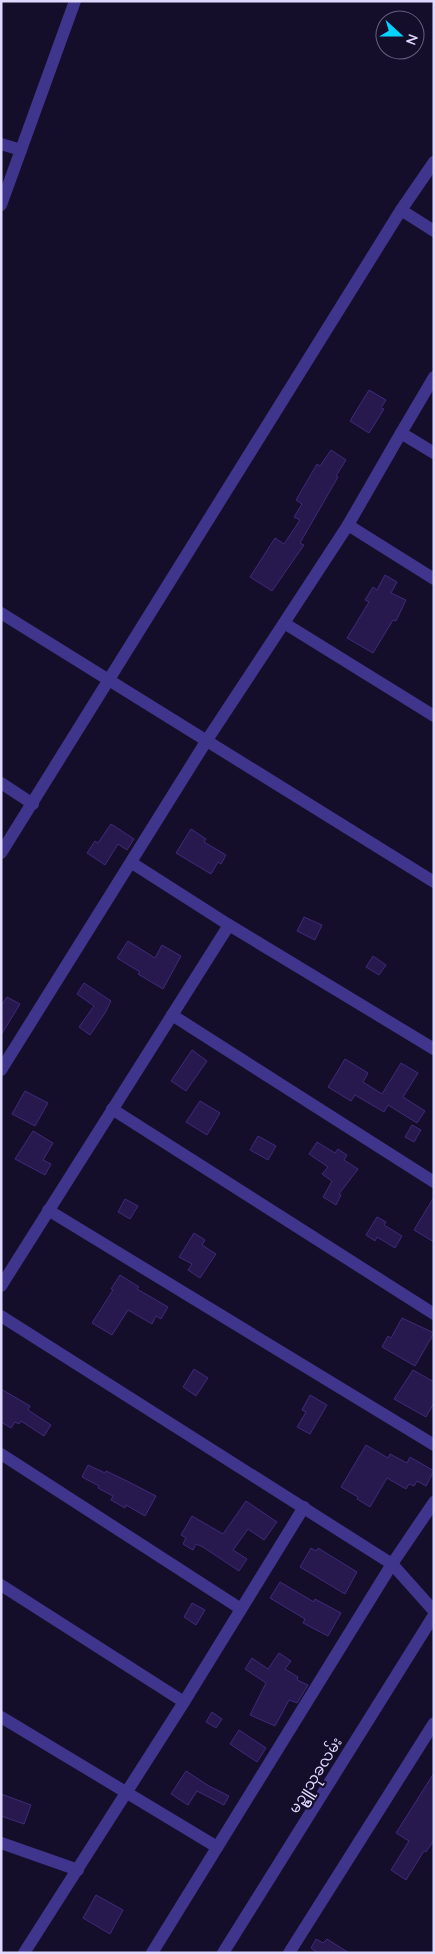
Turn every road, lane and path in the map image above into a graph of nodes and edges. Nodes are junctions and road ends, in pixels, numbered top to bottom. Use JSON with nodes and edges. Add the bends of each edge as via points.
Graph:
{"nodes":[{"id":1,"x":75,"y":1,"type":"edge"},
{"id":2,"x":1,"y":144,"type":"edge"},
{"id":3,"x":21,"y":150,"type":"junction"},
{"id":4,"x":434,"y":162,"type":"edge"},
{"id":5,"x":1,"y":205,"type":"edge"},
{"id":6,"x":401,"y":210,"type":"junction"},
{"id":7,"x":434,"y":231,"type":"edge"},
{"id":8,"x":434,"y":377,"type":"edge"},
{"id":9,"x":401,"y":433,"type":"junction"},
{"id":10,"x":434,"y":454,"type":"edge"},
{"id":11,"x":348,"y":525,"type":"junction"},
{"id":12,"x":434,"y":579,"type":"edge"},
{"id":13,"x":1,"y":613,"type":"edge"},
{"id":14,"x":284,"y":623,"type":"junction"},
{"id":15,"x":110,"y":679,"type":"junction"},
{"id":16,"x":434,"y":716,"type":"edge"},
{"id":17,"x":207,"y":740,"type":"junction"},
{"id":18,"x":1,"y":783,"type":"edge"},
{"id":19,"x":32,"y":804,"type":"junction"},
{"id":20,"x":1,"y":853,"type":"edge"},
{"id":21,"x":132,"y":863,"type":"junction"},
{"id":22,"x":434,"y":882,"type":"edge"},
{"id":23,"x":229,"y":925,"type":"junction"},
{"id":24,"x":172,"y":1015,"type":"junction"},
{"id":25,"x":434,"y":1049,"type":"edge"},
{"id":26,"x":1,"y":1070,"type":"edge"},
{"id":27,"x":112,"y":1109,"type":"junction"},
{"id":28,"x":434,"y":1182,"type":"edge"},
{"id":29,"x":48,"y":1210,"type":"junction"},
{"id":30,"x":1,"y":1286,"type":"edge"},
{"id":31,"x":434,"y":1314,"type":"edge"},
{"id":32,"x":1,"y":1316,"type":"edge"},
{"id":33,"x":434,"y":1445,"type":"edge"},
{"id":34,"x":1,"y":1454,"type":"edge"},
{"id":35,"x":434,"y":1502,"type":"edge"},
{"id":36,"x":304,"y":1507,"type":"junction"},
{"id":37,"x":392,"y":1564,"type":"junction"},
{"id":38,"x":1,"y":1585,"type":"edge"},
{"id":39,"x":241,"y":1609,"type":"junction"},
{"id":40,"x":434,"y":1611,"type":"edge"},
{"id":41,"x":434,"y":1615,"type":"edge"},
{"id":42,"x":184,"y":1702,"type":"junction"},
{"id":43,"x":1,"y":1717,"type":"edge"},
{"id":44,"x":434,"y":1723,"type":"edge"},
{"id":45,"x":126,"y":1792,"type":"junction"},
{"id":46,"x":1,"y":1843,"type":"edge"},
{"id":47,"x":216,"y":1847,"type":"junction"},
{"id":48,"x":78,"y":1870,"type":"junction"},
{"id":49,"x":24,"y":1953,"type":"edge"},
{"id":50,"x":152,"y":1953,"type":"edge"},
{"id":51,"x":223,"y":1953,"type":"edge"},
{"id":52,"x":289,"y":1953,"type":"edge"}],
"edges":[{"from":1,"to":3,"type":"street"},
{"from":2,"to":3,"type":"street"},
{"from":3,"to":5,"type":"street"},
{"from":4,"to":6,"type":"street"},
{"from":6,"to":7,"type":"street"},
{"from":6,"to":15,"type":"street"},
{"from":8,"to":9,"type":"street"},
{"from":9,"to":10,"type":"street"},
{"from":9,"to":11,"type":"street"},
{"from":11,"to":12,"type":"street"},
{"from":11,"to":14,"type":"street"},
{"from":13,"to":15,"type":"street"},
{"from":14,"to":16,"type":"street"},
{"from":14,"to":17,"type":"street"},
{"from":15,"to":17,"type":"street"},
{"from":15,"to":19,"type":"street"},
{"from":17,"to":21,"type":"street"},
{"from":17,"to":22,"type":"street"},
{"from":18,"to":19,"type":"street"},
{"from":19,"to":20,"type":"street"},
{"from":21,"to":23,"type":"street"},
{"from":21,"to":26,"type":"street"},
{"from":23,"to":24,"type":"street"},
{"from":23,"to":25,"type":"street"},
{"from":24,"to":27,"type":"street"},
{"from":24,"to":28,"type":"street"},
{"from":27,"to":29,"type":"street"},
{"from":27,"to":31,"type":"street"},
{"from":29,"to":30,"type":"street"},
{"from":29,"to":33,"type":"street"},
{"from":32,"to":36,"type":"street"},
{"from":34,"to":39,"type":"street"},
{"from":35,"to":37,"type":"street"},
{"from":36,"to":37,"type":"street"},
{"from":36,"to":39,"type":"street"},
{"from":37,"to":40,"type":"street"},
{"from":37,"to":47,"type":"street"},
{"from":38,"to":42,"type":"street"},
{"from":39,"to":42,"type":"street"},
{"from":41,"to":51,"type":"street","name":"မဥ္ဇူသုခလမ်း"},
{"from":42,"to":45,"type":"street"},
{"from":43,"to":45,"type":"street"},
{"from":44,"to":52,"type":"street"},
{"from":45,"to":47,"type":"street"},
{"from":45,"to":48,"type":"street"},
{"from":46,"to":48,"type":"street"},
{"from":47,"to":50,"type":"street"},
{"from":48,"to":49,"type":"street"}]}
